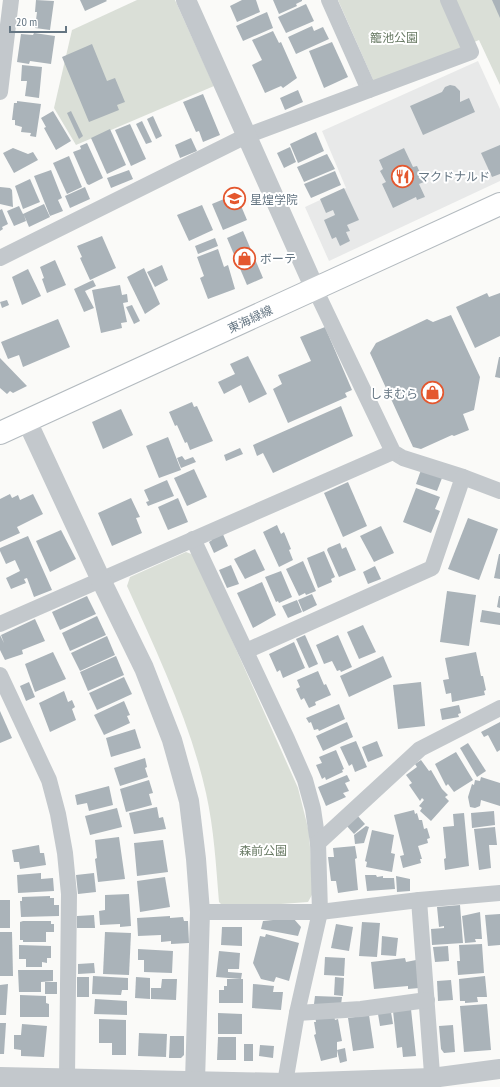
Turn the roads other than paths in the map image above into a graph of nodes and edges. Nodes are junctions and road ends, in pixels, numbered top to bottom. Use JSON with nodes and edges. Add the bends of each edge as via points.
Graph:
{"nodes":[{"id":1,"x":11,"y":0,"type":"edge"},
{"id":2,"x":186,"y":0,"type":"edge"},
{"id":3,"x":329,"y":0,"type":"edge"},
{"id":4,"x":448,"y":0,"type":"edge"},
{"id":5,"x":369,"y":90,"type":"junction"},
{"id":6,"x":0,"y":92,"type":"edge"},
{"id":7,"x":246,"y":136,"type":"junction"},
{"id":8,"x":500,"y":204,"type":"edge"},
{"id":9,"x":0,"y":258,"type":"edge"},
{"id":10,"x":315,"y":289,"type":"junction"},
{"id":11,"x":27,"y":420,"type":"junction"},
{"id":12,"x":0,"y":433,"type":"edge"},
{"id":13,"x":393,"y":452,"type":"junction"},
{"id":14,"x":463,"y":477,"type":"junction"},
{"id":15,"x":500,"y":491,"type":"edge"},
{"id":16,"x":193,"y":539,"type":"junction"},
{"id":17,"x":101,"y":580,"type":"junction"},
{"id":18,"x":0,"y":624,"type":"edge"},
{"id":19,"x":246,"y":651,"type":"junction"},
{"id":20,"x":0,"y":675,"type":"edge"},
{"id":21,"x":500,"y":708,"type":"edge"},
{"id":22,"x":318,"y":843,"type":"junction"},
{"id":23,"x":500,"y":893,"type":"edge"},
{"id":24,"x":419,"y":900,"type":"junction"},
{"id":25,"x":200,"y":912,"type":"junction"},
{"id":26,"x":320,"y":912,"type":"junction"},
{"id":27,"x":427,"y":1000,"type":"junction"},
{"id":28,"x":297,"y":1013,"type":"junction"},
{"id":29,"x":500,"y":1069,"type":"edge"},
{"id":30,"x":0,"y":1077,"type":"edge"},
{"id":31,"x":67,"y":1078,"type":"junction"},
{"id":32,"x":195,"y":1081,"type":"junction"},
{"id":33,"x":432,"y":1082,"type":"edge"},
{"id":34,"x":286,"y":1085,"type":"edge"}],
"edges":[{"from":1,"to":6,"type":"street"},
{"from":2,"to":7,"type":"street"},
{"from":3,"to":5,"type":"street"},
{"from":4,"to":5,"type":"street","via":[[471,52]]},
{"from":5,"to":7,"type":"street"},
{"from":7,"to":9,"type":"street"},
{"from":7,"to":10,"type":"street"},
{"from":8,"to":10,"type":"main road","name":"東海緑線"},
{"from":10,"to":11,"type":"main road","name":"東海緑線"},
{"from":10,"to":13,"type":"street"},
{"from":11,"to":12,"type":"main road","name":"東海緑線"},
{"from":11,"to":17,"type":"street"},
{"from":13,"to":14,"type":"street","via":[[403,458]]},
{"from":13,"to":16,"type":"street"},
{"from":14,"to":15,"type":"street"},
{"from":14,"to":19,"type":"street","via":[[432,568]]},
{"from":16,"to":17,"type":"street"},
{"from":16,"to":19,"type":"street"},
{"from":17,"to":18,"type":"street"},
{"from":17,"to":25,"type":"street","via":[[144,668],[172,740],[189,801]]},
{"from":19,"to":22,"type":"street","via":[[305,780]]},
{"from":20,"to":31,"type":"street","via":[[48,780],[58,814],[65,854],[69,894]]},
{"from":21,"to":22,"type":"street","via":[[420,749]]},
{"from":22,"to":26,"type":"street"},
{"from":23,"to":24,"type":"street"},
{"from":24,"to":26,"type":"street"},
{"from":24,"to":27,"type":"street"},
{"from":25,"to":26,"type":"street"},
{"from":25,"to":32,"type":"street"},
{"from":26,"to":28,"type":"street"},
{"from":27,"to":28,"type":"street","via":[[361,1009]]},
{"from":27,"to":33,"type":"street"},
{"from":28,"to":34,"type":"street"},
{"from":29,"to":33,"type":"street"},
{"from":30,"to":31,"type":"street"},
{"from":31,"to":32,"type":"street"},
{"from":32,"to":34,"type":"street"},
{"from":33,"to":34,"type":"street"}]}
